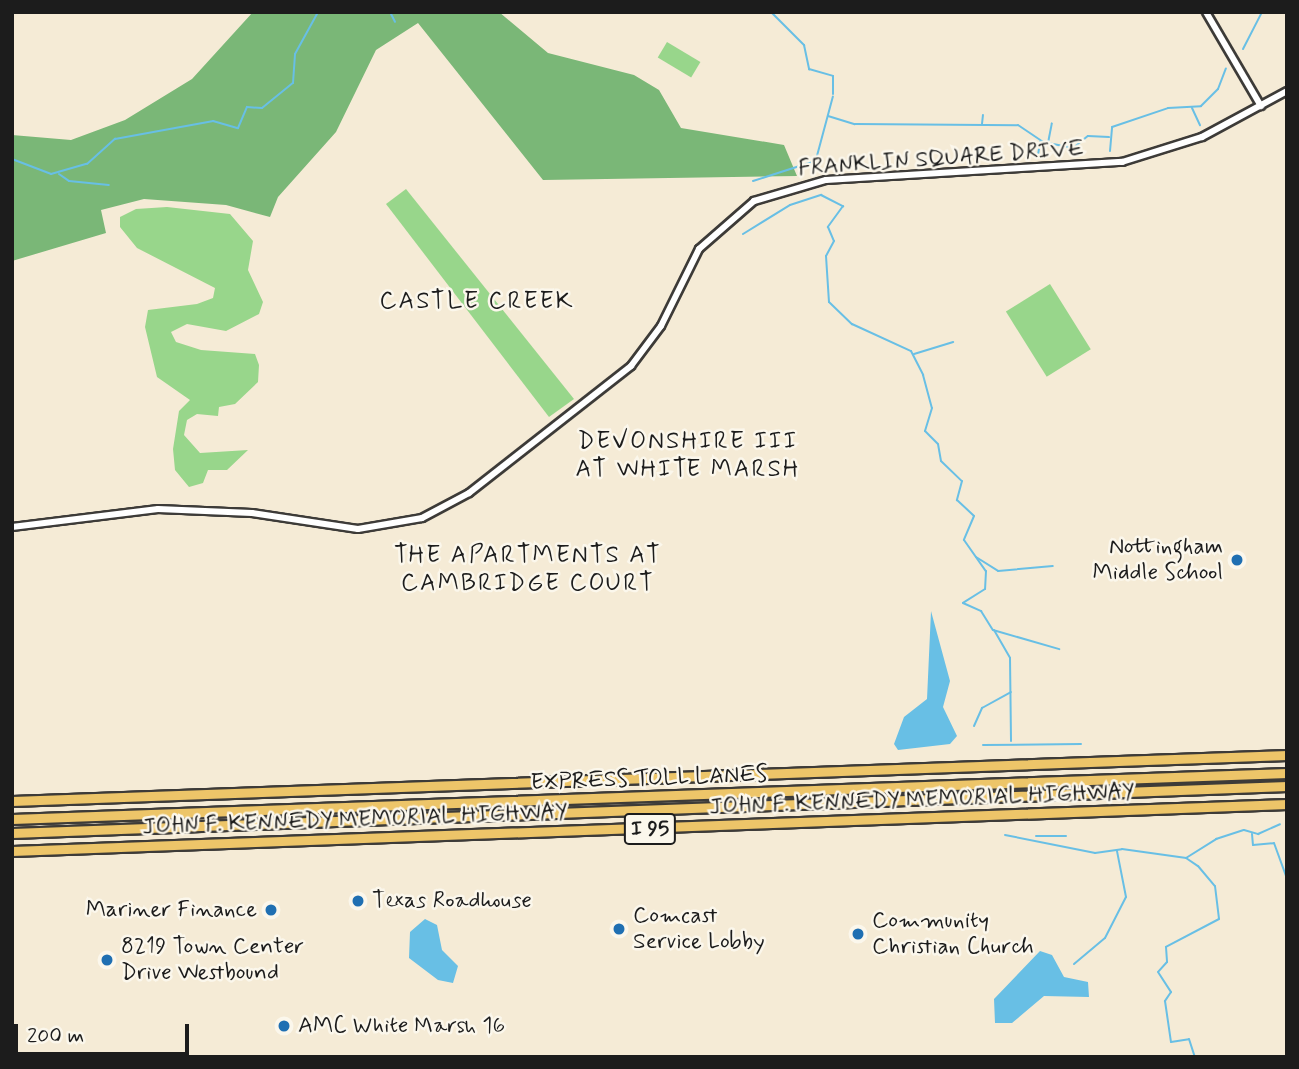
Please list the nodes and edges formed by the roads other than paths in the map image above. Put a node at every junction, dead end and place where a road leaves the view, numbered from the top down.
1 (1206, 12) edge
2 (1287, 91) edge
3 (1261, 106) junction
4 (12, 527) edge
5 (1287, 755) edge
6 (1287, 773) edge
7 (1287, 786) edge
8 (12, 801) edge
9 (1287, 804) edge
10 (12, 819) edge
11 (12, 833) edge
12 (12, 850) edge

1 - 3 street
2 - 3 street, FRANKLIN SQUARE DRIVE
3 - 4 street, FRANKLIN SQUARE DRIVE
5 - 8 highway, JOHN F. KENNEDY MEMORIAL HIGHWAY / I 95
6 - 10 highway, EXPRESS TOLL LANES
7 - 11 highway, EXPRESS TOLL LANES
9 - 12 highway, JOHN F. KENNEDY MEMORIAL HIGHWAY / I 95

